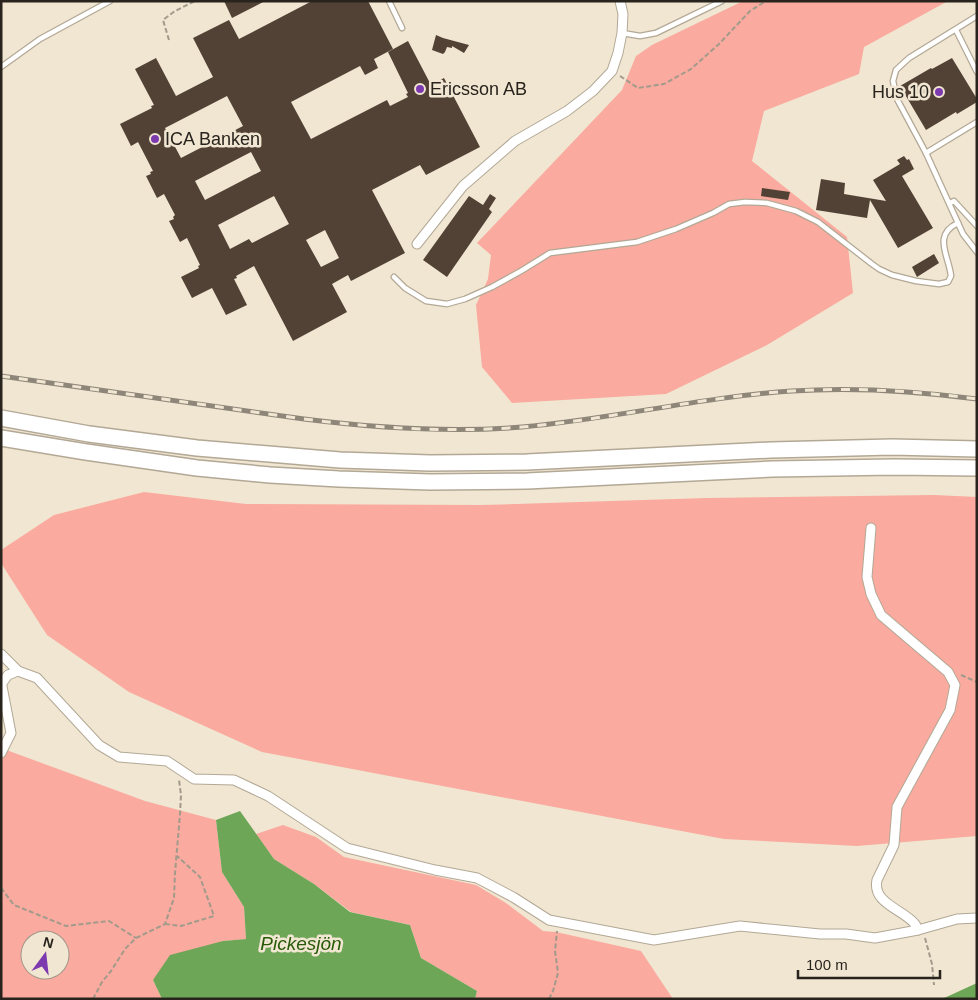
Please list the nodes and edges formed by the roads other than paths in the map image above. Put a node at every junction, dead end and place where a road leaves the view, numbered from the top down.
1 (110, 1) edge
2 (389, 1) edge
3 (620, 1) edge
4 (722, 1) edge
5 (977, 16) edge
6 (402, 28) dead end
7 (956, 30) junction
8 (622, 34) junction
9 (1, 68) edge
10 (977, 72) edge
11 (977, 122) edge
12 (926, 153) junction
13 (950, 203) junction
14 (958, 223) junction
15 (977, 226) edge
16 (417, 244) dead end
17 (977, 252) edge
18 (394, 277) dead end
19 (1, 418) edge
20 (1, 438) edge
21 (977, 449) edge
22 (977, 468) edge
23 (871, 528) dead end
24 (1, 654) edge
25 (18, 671) junction
26 (2, 682) edge
27 (1, 753) edge
28 (977, 918) edge
29 (920, 929) junction

1 - 9 lane
2 - 6 lane
3 - 8 street
4 - 8 lane
5 - 7 lane
7 - 10 lane
7 - 12 lane
8 - 16 street
11 - 12 lane
12 - 13 lane
13 - 14 lane
13 - 15 lane
14 - 17 lane
14 - 18 lane
19 - 21 highway
20 - 22 highway
23 - 29 street
24 - 25 street
25 - 26 street
25 - 29 street
26 - 27 street
28 - 29 street

